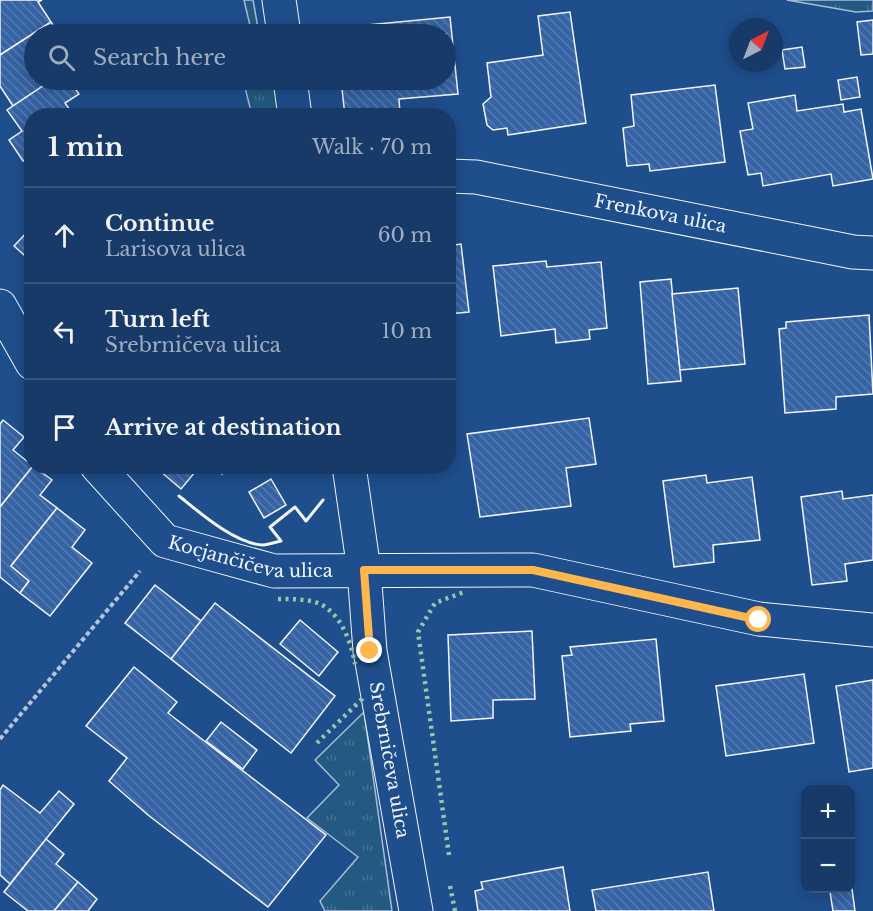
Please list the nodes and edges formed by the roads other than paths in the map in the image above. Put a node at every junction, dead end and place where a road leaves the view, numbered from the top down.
1 (279, 0) edge
2 (283, 24) edge
3 (291, 90) edge
4 (294, 108) edge
5 (456, 176) edge
6 (873, 253) edge
7 (0, 306) edge
8 (24, 349) edge
9 (104, 474) edge
10 (350, 474) edge
11 (364, 570) junction
12 (873, 630) edge
13 (416, 911) edge

1 - 2 street
3 - 4 street
5 - 6 street, Frenkova ulica
7 - 8 street
9 - 11 street, Kocjančičeva ulica
10 - 11 street, Srebrničeva ulica
11 - 12 street, Kocjančičeva ulica
11 - 13 street, Srebrničeva ulica

